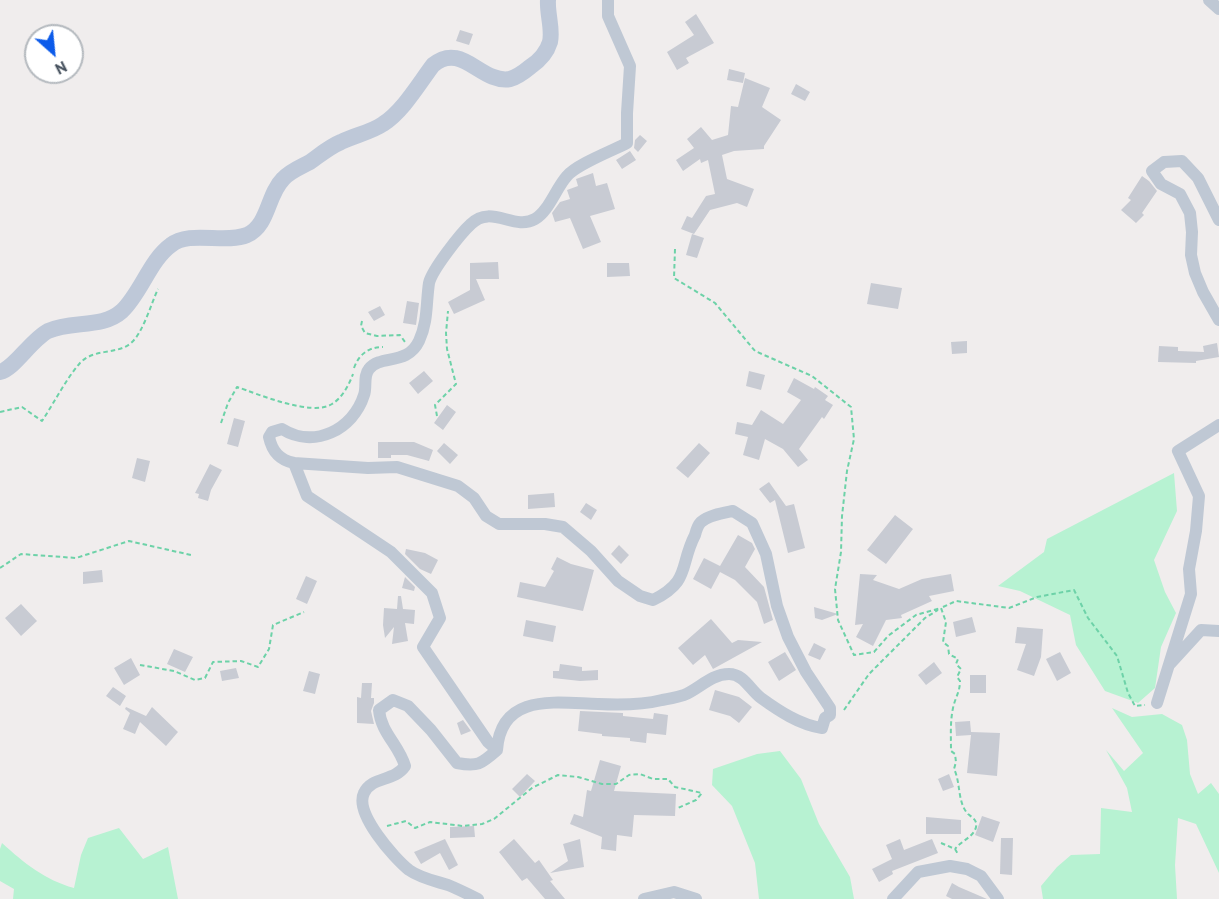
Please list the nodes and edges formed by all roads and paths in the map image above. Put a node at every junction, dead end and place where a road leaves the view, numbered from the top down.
1 (548, 0) edge
2 (608, 0) edge
3 (1209, 0) edge
4 (1219, 9) edge
5 (1219, 220) edge
6 (675, 249) dead end
7 (159, 286) dead end
8 (448, 311) dead end
9 (1219, 320) edge
10 (362, 321) dead end
11 (387, 347) dead end
12 (414, 349) junction
13 (0, 372) edge
14 (0, 412) edge
15 (436, 416) dead end
16 (221, 423) dead end
17 (1219, 425) edge
18 (294, 463) junction
19 (191, 555) dead end
20 (0, 568) edge
21 (941, 608) junction
22 (304, 612) dead end
23 (1219, 631) edge
24 (140, 665) dead end
25 (1168, 666) junction
26 (1157, 703) joint
27 (825, 718) junction
28 (497, 750) junction
29 (678, 808) dead end
30 (378, 833) junction
31 (955, 849) dead end
32 (478, 899) edge
33 (644, 899) edge
34 (696, 899) edge
35 (893, 899) edge
36 (998, 899) edge

1 - 13 main road
2 - 12 street
3 - 4 street
5 - 9 street
6 - 21 path
7 - 14 path
8 - 15 path
10 - 12 path
11 - 16 path
12 - 18 street
17 - 25 street
18 - 27 street
18 - 28 street
19 - 20 path
21 - 26 path
21 - 27 path
21 - 31 path
22 - 24 path
23 - 25 street
25 - 26 street
27 - 28 street
28 - 30 street
29 - 30 path
30 - 32 street
33 - 34 street
35 - 36 street

